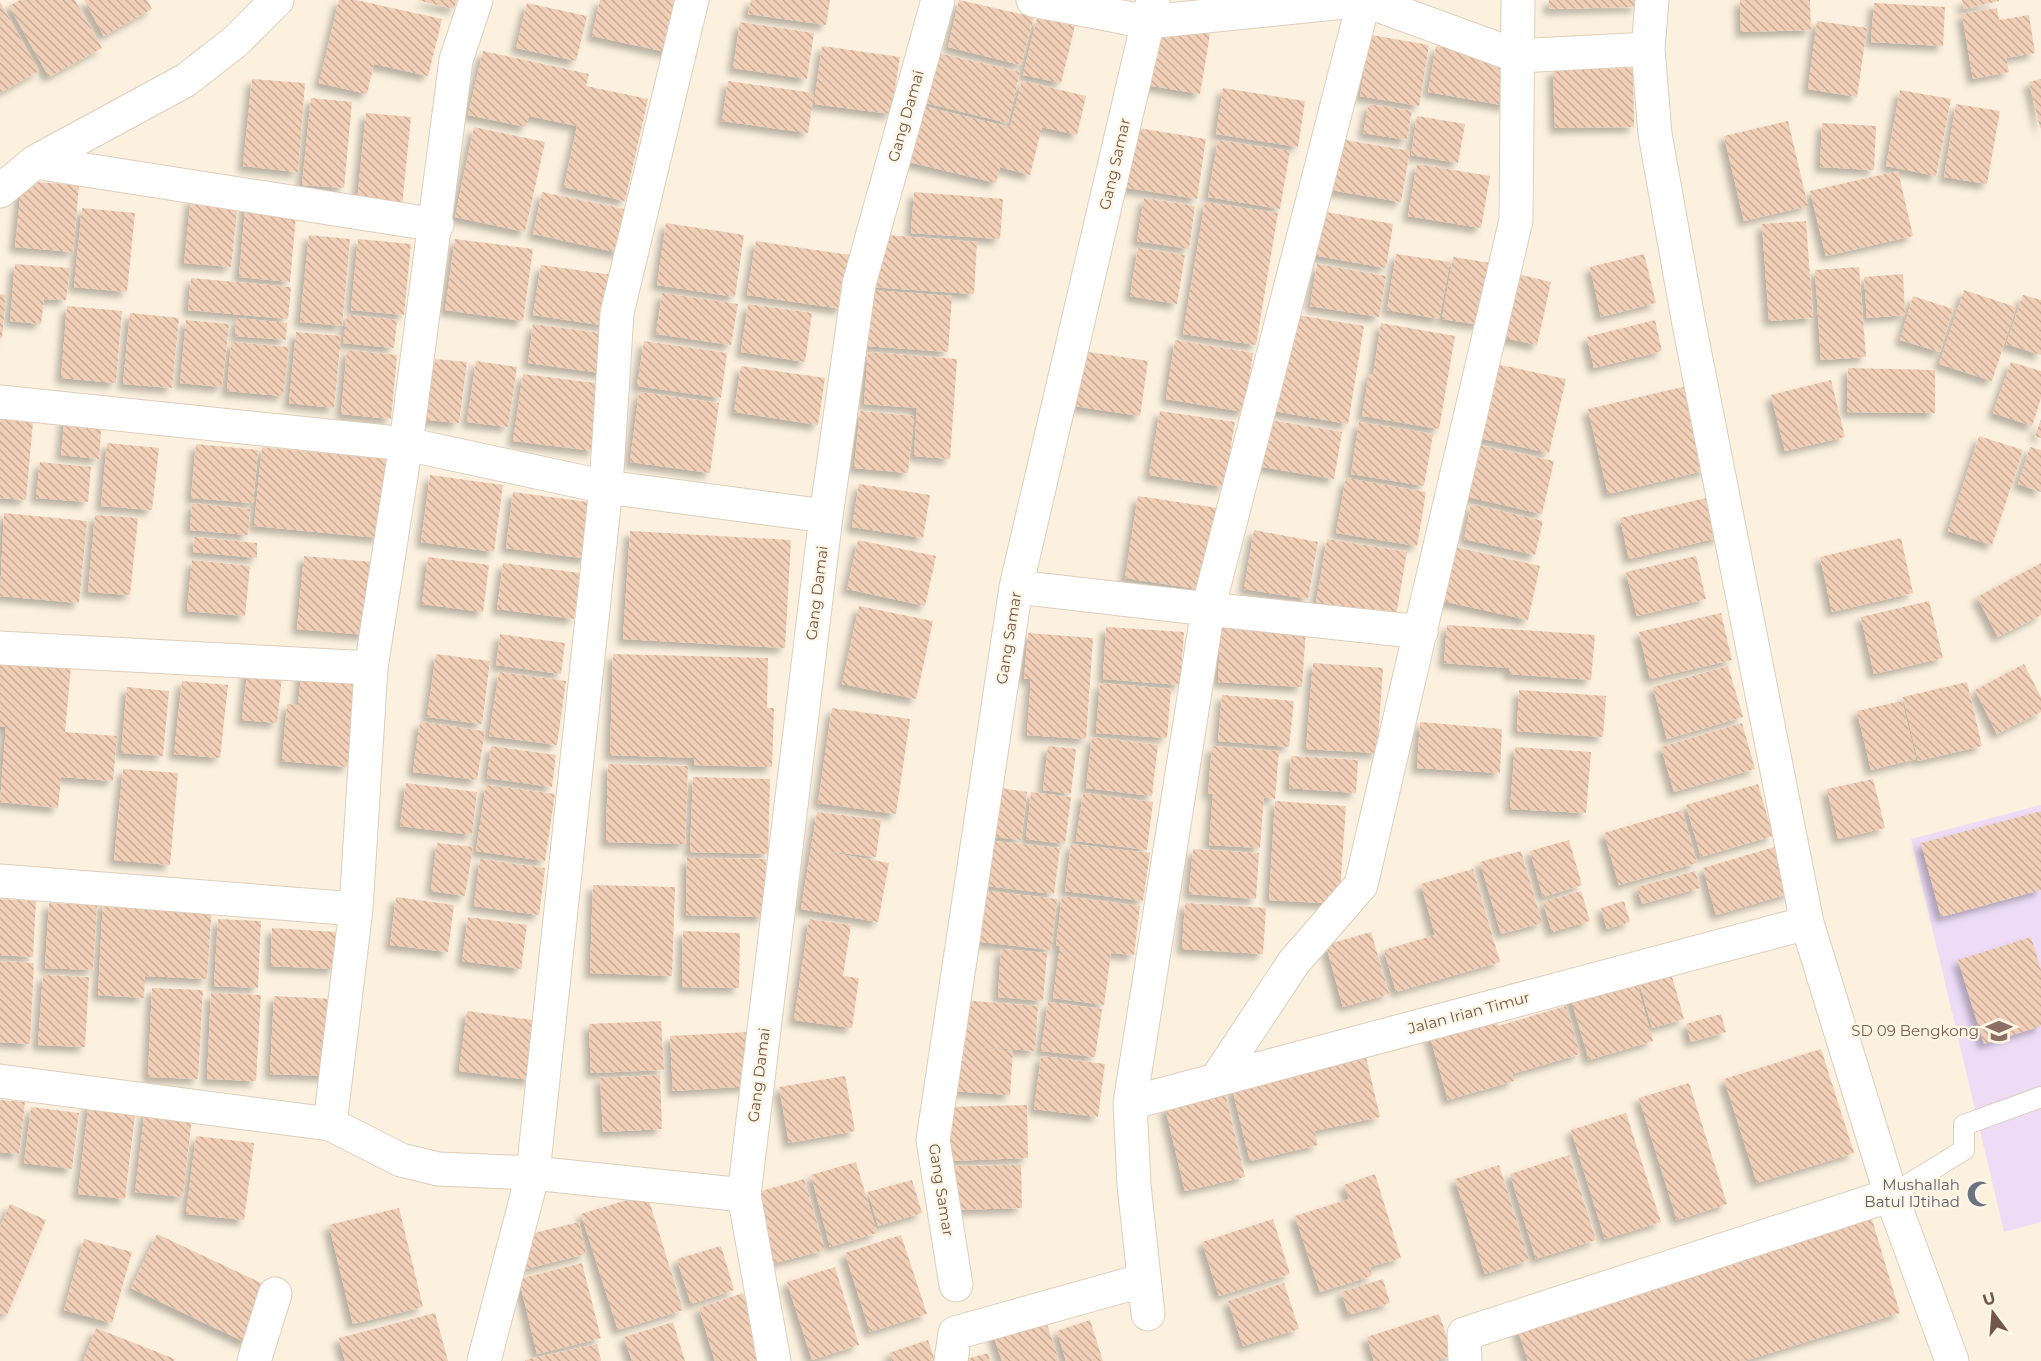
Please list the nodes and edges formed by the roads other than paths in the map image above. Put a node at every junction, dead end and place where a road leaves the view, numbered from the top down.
1 (277, 0) edge
2 (476, 0) edge
3 (692, 0) edge
4 (939, 0) edge
5 (1033, 0) edge
6 (1364, 0) edge
7 (1518, 0) edge
8 (1652, 0) edge
9 (1150, 11) edge
10 (1648, 50) junction
11 (1517, 56) junction
12 (35, 162) junction
13 (0, 191) edge
14 (437, 225) junction
15 (0, 402) edge
16 (406, 444) junction
17 (606, 488) junction
18 (826, 516) junction
19 (1016, 587) junction
20 (1208, 609) junction
21 (1420, 632) junction
22 (0, 648) edge
23 (371, 668) junction
24 (0, 881) edge
25 (356, 909) junction
26 (1807, 923) junction
27 (1216, 1080) junction
28 (0, 1082) edge
29 (2041, 1097) edge
30 (1130, 1104) junction
31 (330, 1124) junction
32 (533, 1173) junction
33 (744, 1195) junction
34 (1892, 1195) junction
35 (1144, 1280) junction
36 (956, 1285) dead end
37 (275, 1294) dead end
38 (1148, 1314) dead end
39 (254, 1361) edge
40 (484, 1361) edge
41 (774, 1361) edge
42 (951, 1361) edge
43 (1465, 1361) edge
44 (1952, 1361) edge

1 - 12 street
2 - 14 street
3 - 17 street
4 - 18 street, Gang Damai
5 - 9 street
6 - 9 street
6 - 11 street
6 - 20 street
7 - 11 street
8 - 10 street
9 - 19 street, Gang Samar
10 - 11 street
10 - 26 street
11 - 21 street
12 - 13 street
12 - 14 street
14 - 16 street
15 - 16 street
16 - 17 street
16 - 23 street
17 - 18 street
17 - 32 street
18 - 33 street, Gang Damai
19 - 20 street
19 - 36 street, Gang Samar
20 - 21 street
20 - 30 street
21 - 27 street
22 - 23 street
23 - 25 street
24 - 25 street
25 - 31 street
26 - 27 street, Jalan Irian Timur
26 - 34 street
27 - 30 street, Jalan Irian Timur
28 - 31 street
29 - 34 lane
30 - 35 street
31 - 32 street
32 - 33 street
32 - 40 street
33 - 41 street, Gang Damai
34 - 43 street
34 - 44 street
35 - 38 street
35 - 42 street
37 - 39 street

